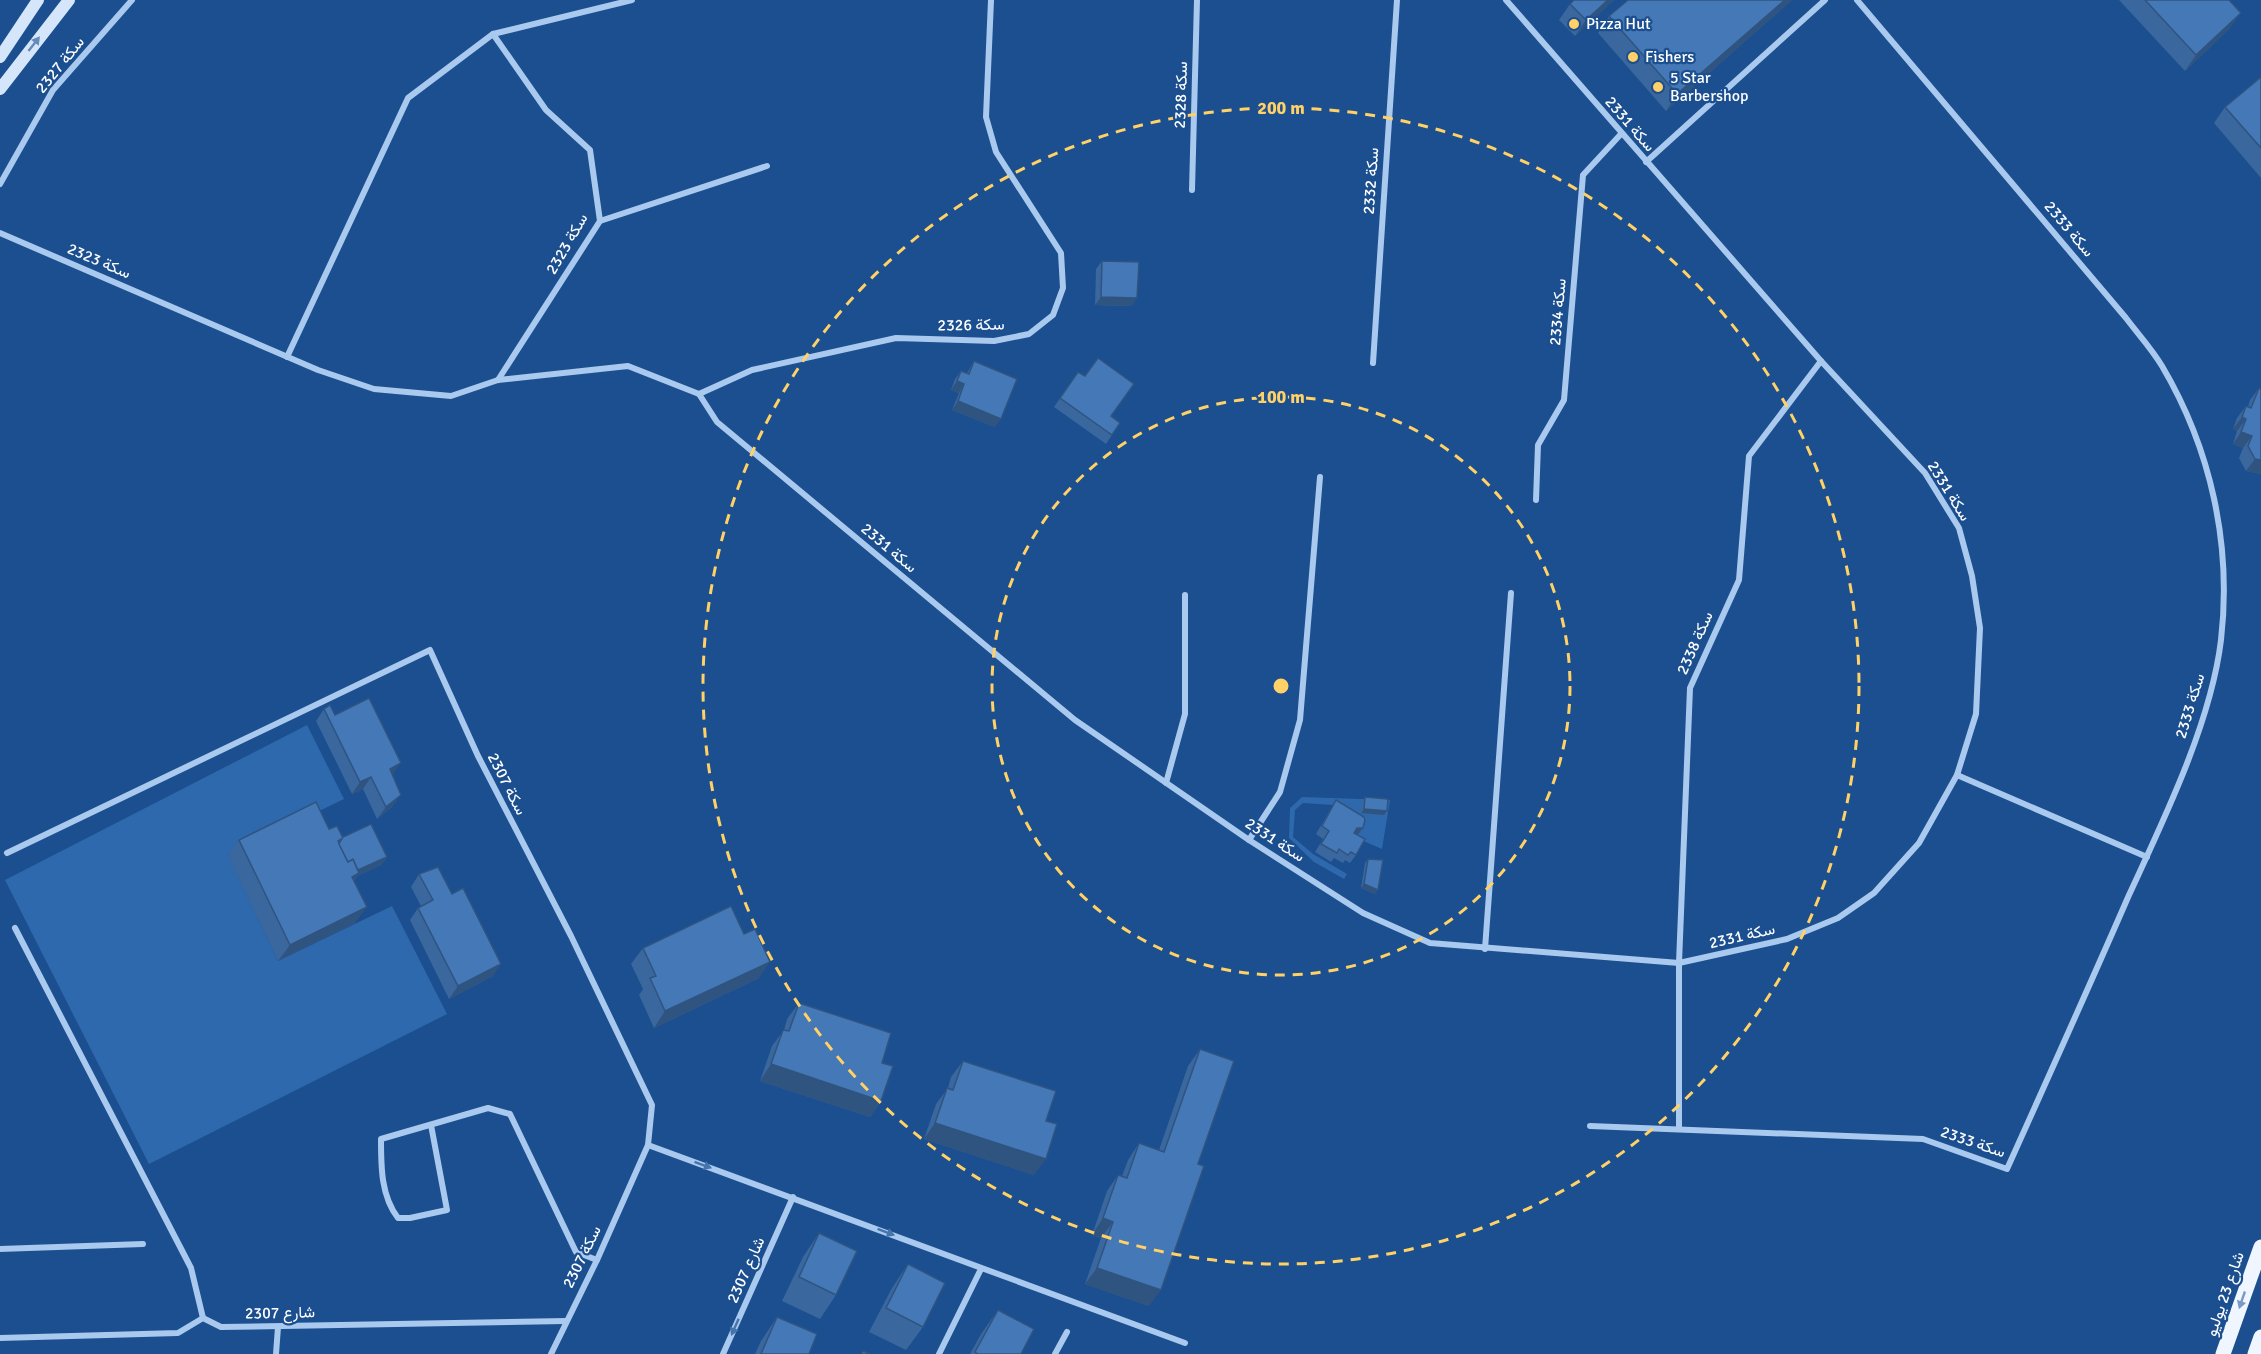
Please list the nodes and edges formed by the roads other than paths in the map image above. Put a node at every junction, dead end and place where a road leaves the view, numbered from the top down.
1 (38, 0) edge
2 (69, 0) edge
3 (132, 0) edge
4 (632, 0) edge
5 (991, 0) edge
6 (1197, 0) edge
7 (1397, 0) edge
8 (1506, 0) edge
9 (1825, 0) edge
10 (1857, 0) edge
11 (493, 34) junction
12 (0, 57) edge
13 (0, 88) edge
14 (1621, 134) junction
15 (1646, 162) junction
16 (767, 166) dead end
17 (0, 184) edge
18 (1192, 190) dead end
19 (600, 221) junction
20 (0, 234) edge
21 (287, 357) junction
22 (1821, 362) junction
23 (1373, 363) dead end
24 (498, 380) junction
25 (699, 394) junction
26 (1320, 477) dead end
27 (1536, 500) dead end
28 (1511, 593) dead end
29 (1185, 595) dead end
30 (1957, 775) junction
31 (1166, 783) junction
32 (1249, 840) junction
33 (7, 853) dead end
34 (2147, 856) junction
35 (15, 928) dead end
36 (1485, 949) junction
37 (1679, 963) junction
38 (431, 1125) junction
39 (1590, 1126) dead end
40 (1679, 1128) junction
41 (648, 1145) junction
42 (793, 1197) junction
43 (143, 1244) dead end
44 (2261, 1247) edge
45 (0, 1249) edge
46 (597, 1260) junction
47 (981, 1269) junction
48 (203, 1318) junction
49 (566, 1321) junction
50 (278, 1327) junction
51 (1067, 1332) dead end
52 (2261, 1337) edge
53 (0, 1338) edge
54 (1185, 1343) dead end
55 (2224, 1350) edge
56 (276, 1354) edge
57 (551, 1354) edge
58 (723, 1354) edge
59 (939, 1354) edge
60 (1055, 1354) edge
61 (2255, 1354) edge

1 - 12 main road
13 -> 2 main road
3 - 17 street, سكة 2327
4 - 11 street
5 - 25 street, سكة 2326
6 - 18 street, سكة 2328
7 - 23 street, سكة 2332
8 - 14 street, سكة 2331
9 - 15 street
10 - 34 street, سكة 2333
11 - 19 street, سكة 2323
11 - 21 street
14 - 15 street, سكة 2331
14 - 27 street, سكة 2334
15 - 22 street, سكة 2331
16 - 19 street
19 - 24 street, سكة 2323
20 - 21 street, سكة 2323
21 - 24 street, سكة 2323
22 - 30 street, سكة 2331
22 - 37 street, سكة 2338
24 - 25 street, سكة 2323
25 - 31 street, سكة 2331
26 - 32 street
28 - 36 street
29 - 31 street
30 - 34 street
30 - 37 street, سكة 2331
31 - 32 street, سكة 2331
32 - 36 street, سكة 2331
33 - 41 street, سكة 2307
34 - 40 street, سكة 2333
35 - 48 street
36 - 37 street, سكة 2331
37 - 40 street
38 - 38 street
38 - 46 street
39 - 40 street, سكة 2333
41 -> 42 street
41 - 46 street, سكة 2307
42 -> 47 street
42 -> 58 street, 2307 شارع
43 - 45 street
44 -> 55 main road, شارع 23 يوليو
46 - 49 street, سكة 2307
47 - 54 street
47 - 59 street
48 - 50 street, 2307 شارع
48 - 53 street
49 - 50 street, 2307 شارع
49 - 57 street, سكة 2307
50 - 56 street
51 - 60 street
52 - 61 main road

